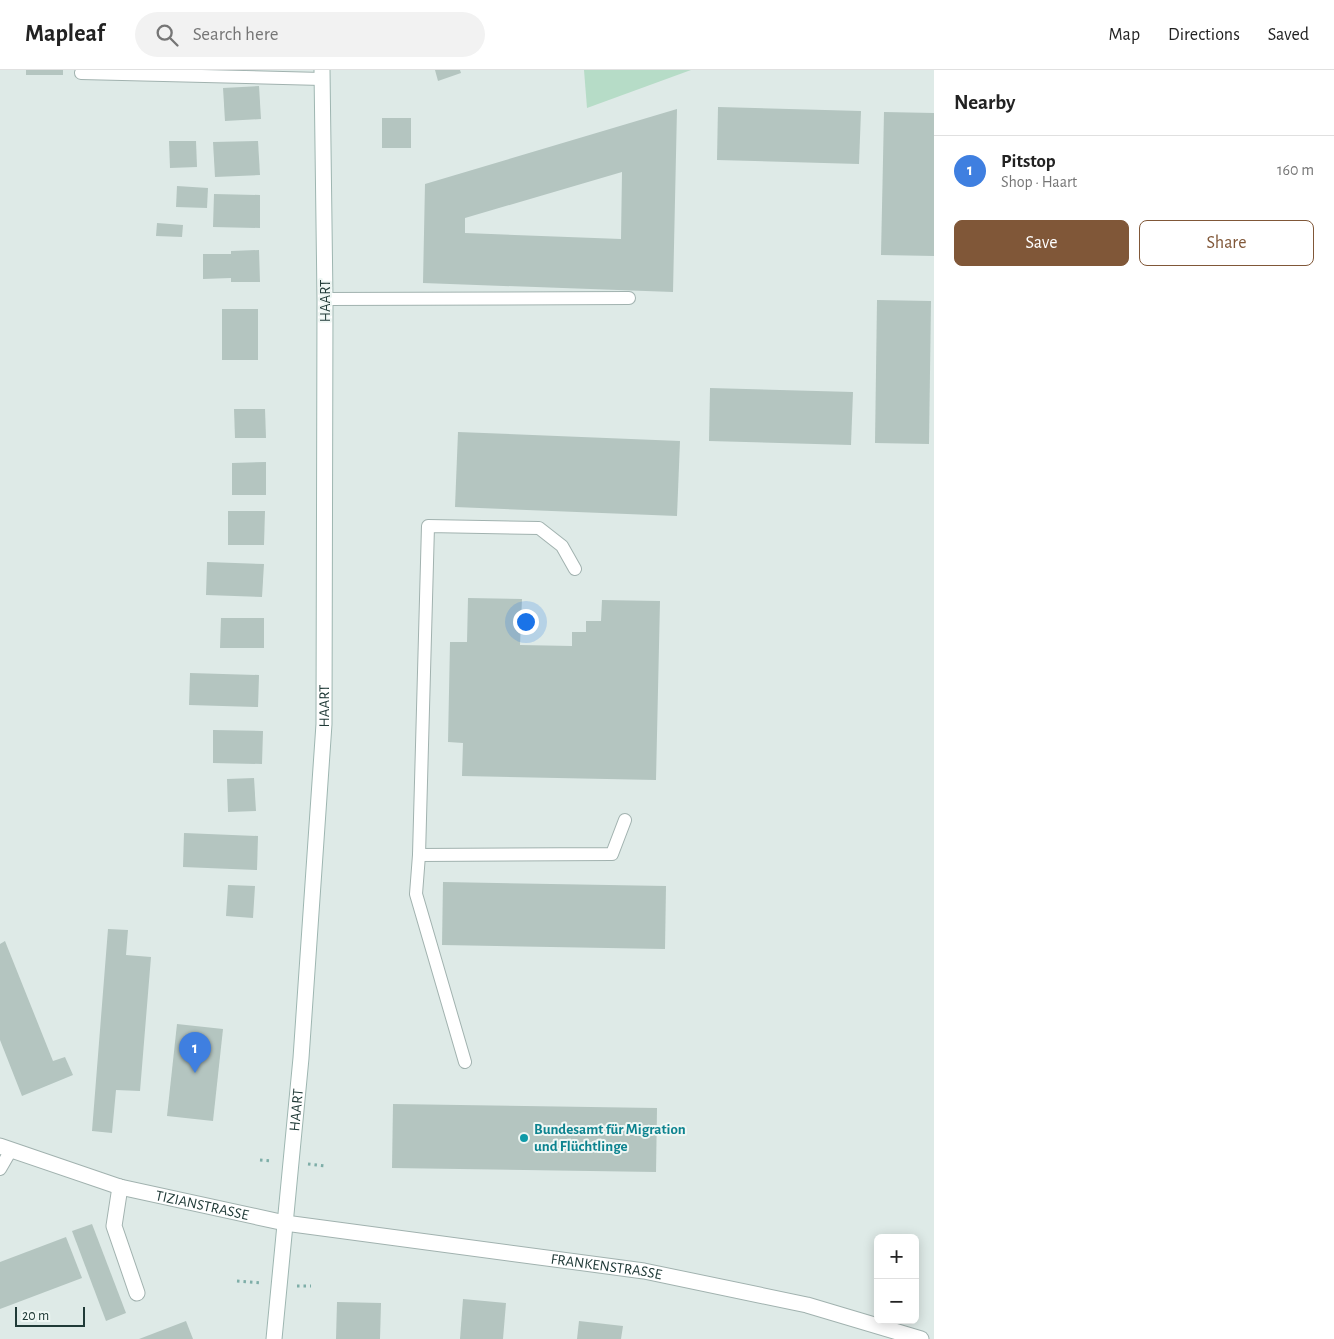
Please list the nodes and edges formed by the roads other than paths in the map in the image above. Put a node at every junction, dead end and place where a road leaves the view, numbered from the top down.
1 (80, 73) dead end
2 (322, 74) edge
3 (629, 298) dead end
4 (325, 299) junction
5 (575, 569) dead end
6 (625, 820) dead end
7 (420, 855) junction
8 (465, 1062) dead end
9 (5, 1148) edge
10 (0, 1169) edge
11 (120, 1187) junction
12 (285, 1223) junction
13 (137, 1293) dead end
14 (274, 1339) edge
15 (921, 1339) edge

1 - 2 lane
2 - 4 main road, HAART
3 - 4 lane
4 - 12 main road, HAART
5 - 7 lane
6 - 7 lane
7 - 8 lane
9 - 10 lane
9 - 11 main road, TIZIANSTRASSE
11 - 12 main road, TIZIANSTRASSE
11 - 13 main road
12 - 14 main road, HAART
12 - 15 main road, FRANKENSTRASSE

